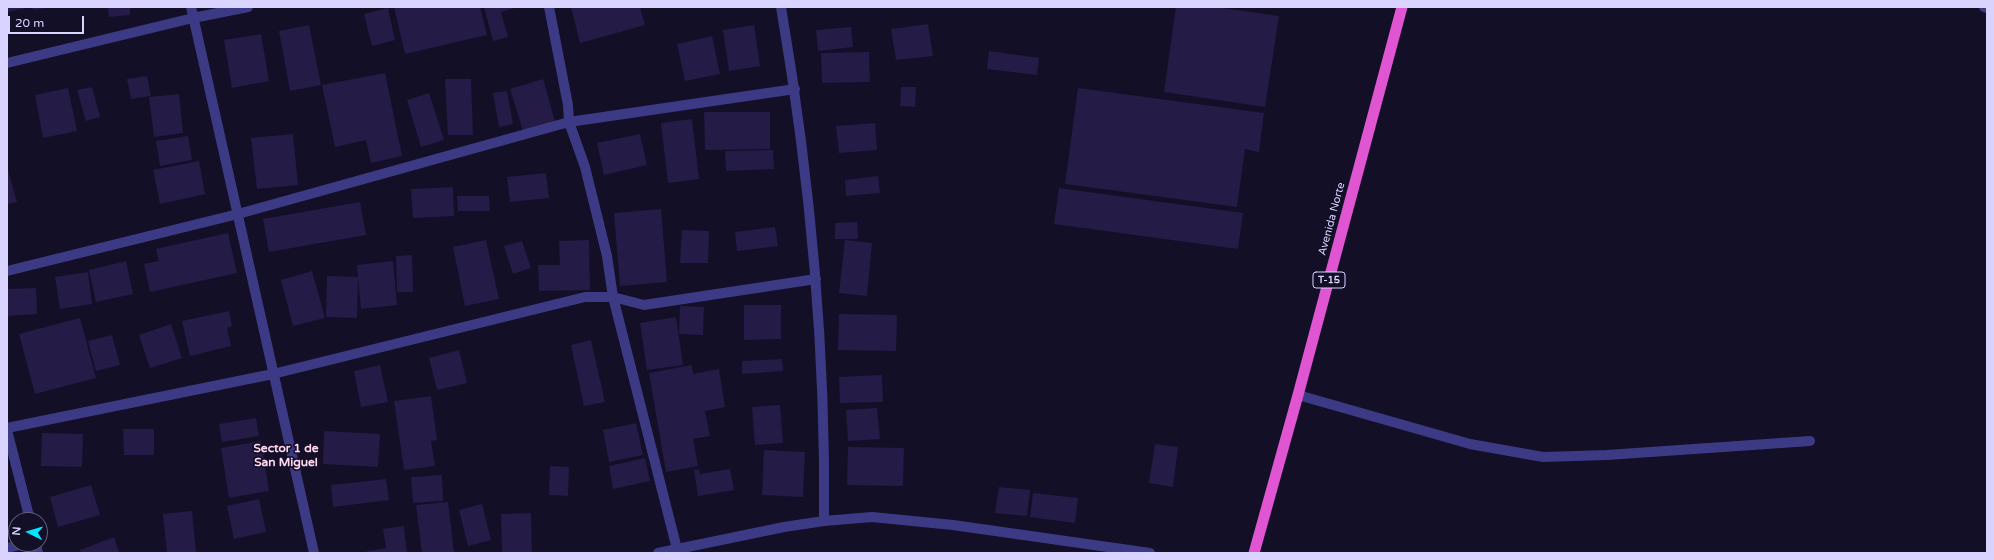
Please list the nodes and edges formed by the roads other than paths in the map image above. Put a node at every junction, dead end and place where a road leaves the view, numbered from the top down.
1 (191, 7) edge
2 (248, 7) edge
3 (549, 7) edge
4 (781, 7) edge
5 (1402, 7) edge
6 (193, 18) junction
7 (7, 64) edge
8 (795, 89) junction
9 (569, 122) junction
10 (238, 214) junction
11 (7, 271) edge
12 (816, 279) junction
13 (613, 297) junction
14 (273, 374) junction
15 (1298, 395) junction
16 (7, 429) edge
17 (1810, 441) dead end
18 (28, 512) edge
19 (824, 521) junction
20 (678, 550) edge
21 (314, 553) edge
22 (658, 553) edge
23 (1150, 553) edge
24 (1254, 553) edge

1 - 6 street
2 - 6 street
3 - 9 street
4 - 8 street
5 - 15 highway, Avenida Norte / T-15
6 - 7 street
6 - 10 street
8 - 9 street
8 - 12 street
9 - 10 street
9 - 13 street
10 - 11 street
10 - 14 street
12 - 13 street
12 - 19 street
13 - 14 street
13 - 20 street
14 - 16 street
14 - 21 street
15 - 17 street
15 - 24 highway, Avenida Norte / T-15
16 - 18 street
19 - 20 street
19 - 23 street
20 - 22 street

